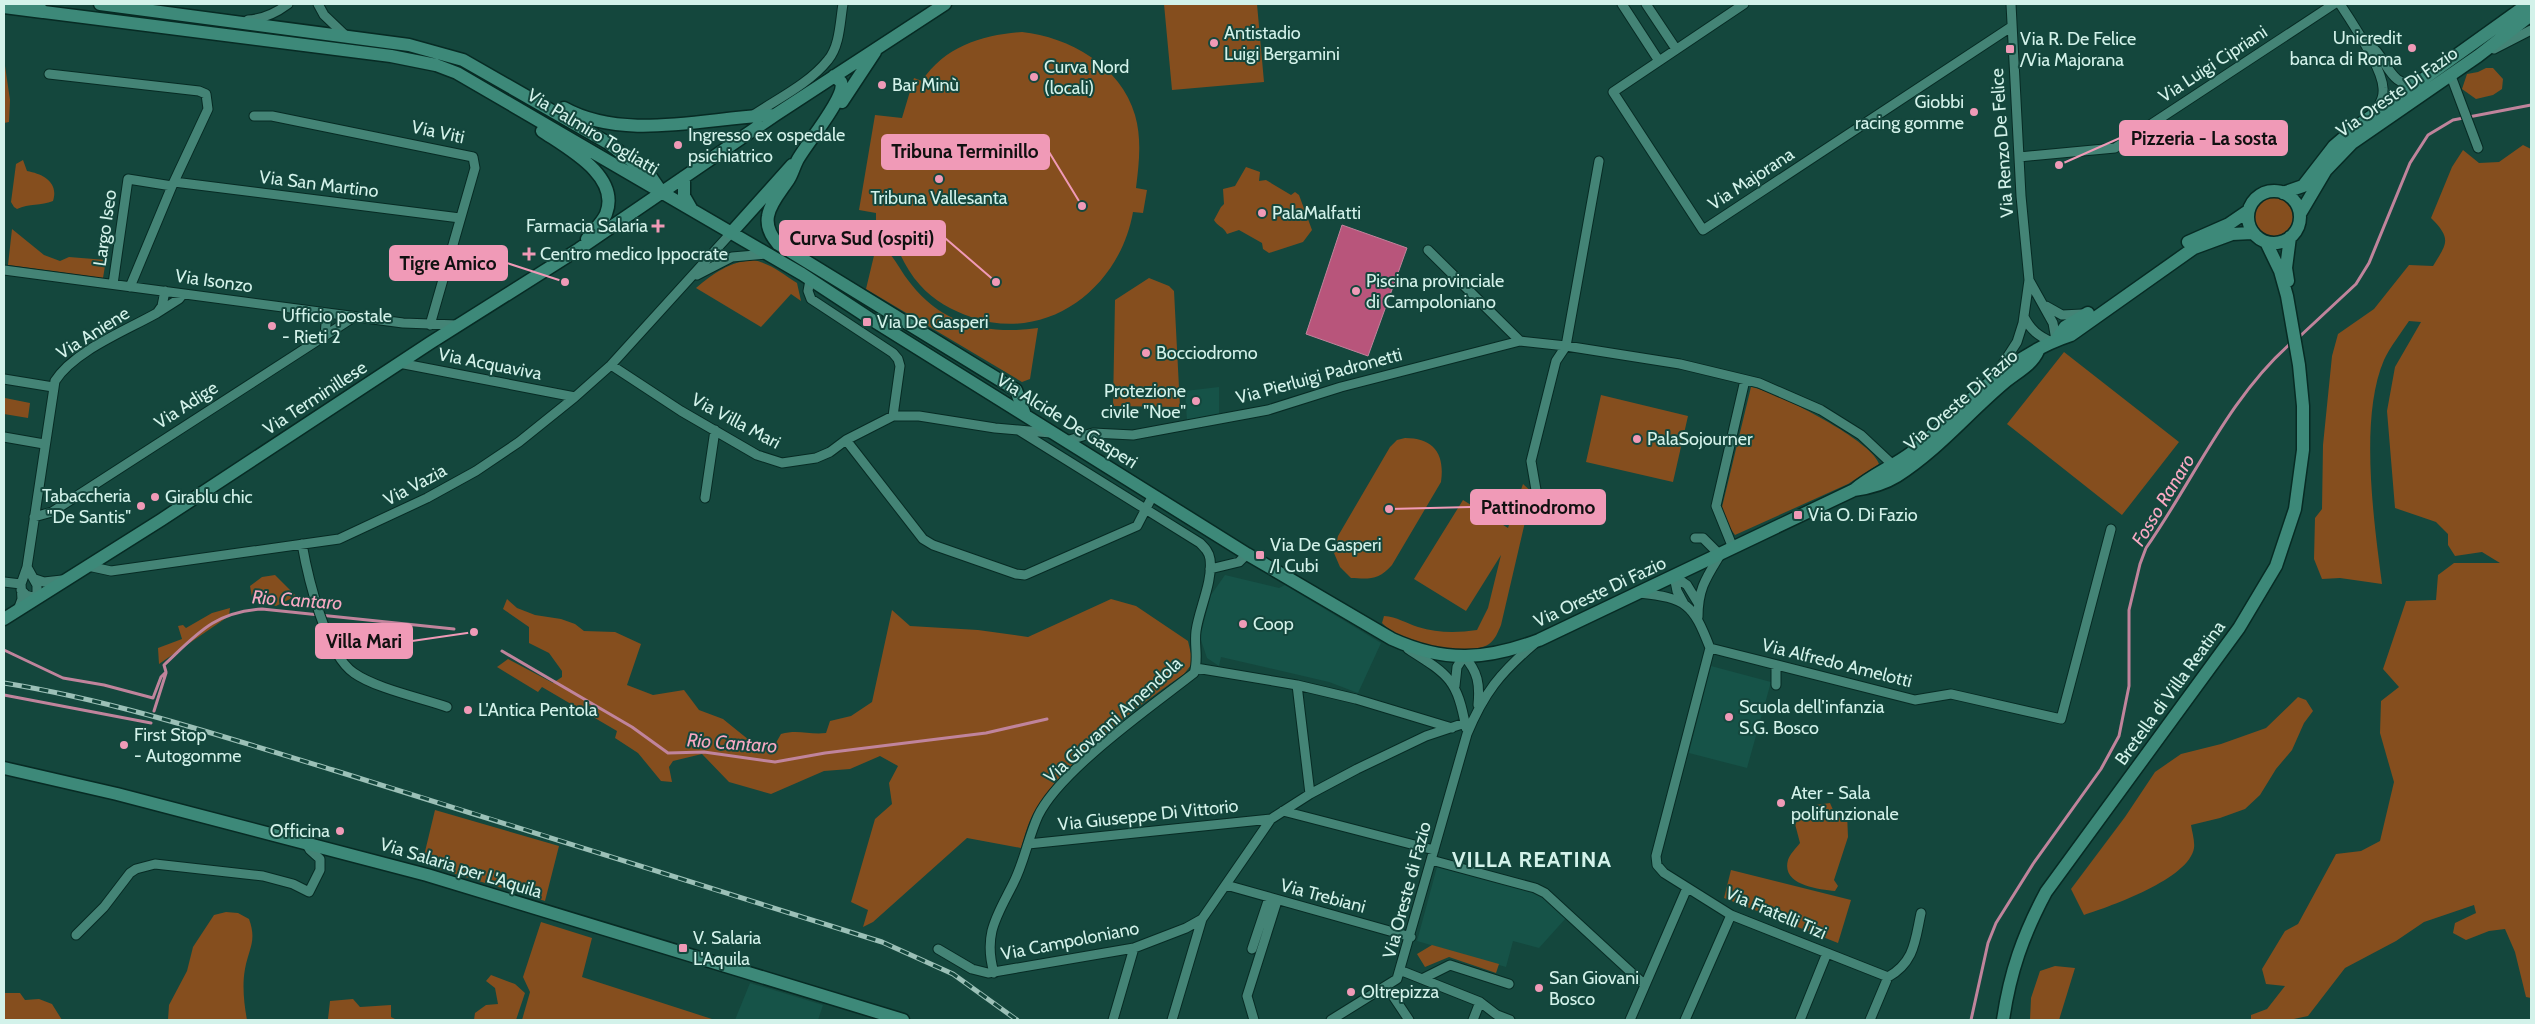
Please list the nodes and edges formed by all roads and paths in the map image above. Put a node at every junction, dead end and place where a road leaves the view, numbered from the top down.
1 (100, 4) edge
2 (288, 4) edge
3 (318, 4) edge
4 (843, 4) edge
5 (945, 4) edge
6 (1622, 4) edge
7 (1646, 4) edge
8 (1744, 4) edge
9 (2011, 4) edge
10 (2334, 4) edge
11 (2340, 4) edge
12 (2528, 4) edge
13 (4, 6) edge
14 (39, 8) edge
15 (2531, 15) edge
16 (224, 21) junction
17 (2012, 27) junction
18 (2531, 30) edge
19 (347, 37) junction
20 (2365, 42) junction
21 (877, 48) junction
22 (1676, 49) junction
23 (2478, 56) junction
24 (1659, 61) junction
25 (49, 74) dead end
26 (490, 74) junction
27 (834, 76) junction
28 (2451, 76) junction
29 (2424, 80) junction
30 (473, 81) junction
31 (775, 115) junction
32 (2374, 115) junction
33 (254, 116) dead end
34 (752, 116) junction
35 (818, 131) junction
36 (2478, 148) dead end
37 (2019, 157) junction
38 (797, 160) junction
39 (1599, 161) dead end
40 (684, 177) junction
41 (173, 184) junction
42 (2283, 192) junction
43 (661, 193) junction
44 (693, 211) junction
45 (2248, 211) junction
46 (2300, 214) junction
47 (460, 218) junction
48 (2252, 232) junction
49 (731, 233) junction
50 (2290, 237) junction
51 (2266, 242) junction
52 (579, 249) junction
53 (1428, 250) dead end
54 (766, 254) junction
55 (4, 271) edge
56 (810, 280) junction
57 (2028, 280) junction
58 (688, 281) junction
59 (113, 284) junction
60 (130, 287) junction
61 (166, 291) junction
62 (183, 294) junction
63 (2287, 296) junction
64 (2042, 303) junction
65 (2090, 312) junction
66 (157, 313) junction
67 (327, 313) junction
68 (354, 316) junction
69 (2024, 316) junction
70 (420, 324) junction
71 (430, 325) junction
72 (458, 325) junction
73 (325, 335) junction
74 (441, 336) junction
75 (1520, 341) junction
76 (2054, 341) junction
77 (430, 343) junction
78 (1566, 346) junction
79 (2038, 351) junction
80 (399, 363) junction
81 (611, 365) junction
82 (1995, 376) junction
83 (4, 379) edge
84 (1745, 380) junction
85 (53, 387) junction
86 (575, 397) junction
87 (1025, 415) junction
88 (893, 416) junction
89 (715, 430) junction
90 (1020, 431) junction
91 (1054, 433) junction
92 (4, 437) edge
93 (846, 440) junction
94 (1066, 441) junction
95 (44, 444) junction
96 (1893, 465) junction
97 (1854, 490) junction
98 (1153, 495) junction
99 (704, 498) dead end
100 (1146, 510) junction
101 (1534, 510) dead end
102 (34, 517) junction
103 (2111, 529) dead end
104 (1695, 538) dead end
105 (302, 544) junction
106 (1733, 548) junction
107 (1247, 554) junction
108 (1720, 555) junction
109 (88, 566) junction
110 (27, 567) junction
111 (1210, 569) junction
112 (1674, 576) junction
113 (34, 579) junction
114 (67, 579) junction
115 (4, 582) edge
116 (21, 587) junction
117 (1639, 593) junction
118 (36, 598) junction
119 (1698, 603) junction
120 (1684, 604) junction
121 (9, 616) edge
122 (1698, 617) junction
123 (1392, 639) junction
124 (1539, 640) junction
125 (1710, 648) junction
126 (1464, 656) junction
127 (1776, 665) junction
128 (1196, 668) junction
129 (1297, 685) junction
130 (1776, 685) dead end
131 (1455, 687) junction
132 (447, 707) dead end
133 (1478, 707) junction
134 (1465, 723) junction
135 (1452, 728) junction
136 (1467, 734) junction
137 (4, 768) edge
138 (1310, 794) junction
139 (1283, 811) junction
140 (1271, 819) junction
141 (306, 842) junction
142 (1028, 844) junction
143 (1434, 850) junction
144 (1431, 860) junction
145 (1226, 885) junction
146 (1687, 888) junction
147 (1273, 899) junction
148 (1921, 913) dead end
149 (1731, 915) junction
150 (1202, 919) junction
151 (76, 935) dead end
152 (1411, 937) junction
153 (1134, 948) junction
154 (938, 949) dead end
155 (1252, 949) dead end
156 (1827, 953) junction
157 (1402, 970) junction
158 (994, 972) junction
159 (1888, 977) junction
160 (1424, 978) junction
161 (1509, 984) dead end
162 (1645, 985) junction
163 (1387, 987) junction
164 (1480, 1002) junction
165 (903, 1020) edge
166 (1113, 1020) edge
167 (1172, 1020) edge
168 (1254, 1020) edge
169 (1331, 1020) edge
170 (1409, 1020) edge
171 (1473, 1020) edge
172 (1510, 1020) edge
173 (1630, 1020) edge
174 (1685, 1020) edge
175 (1800, 1020) edge
176 (1870, 1020) edge
177 (2003, 1020) edge

1 - 16 street, Via Palmiro Togliatti
2 - 16 street
3 - 19 street
4 - 34 street
5 - 21 street
6 - 24 street
7 - 22 street
8 - 22 street, Via Majorana
9 - 17 street, Via Renzo De Felice
10 - 37 street, Via Luigi Cipriani
11 - 20 street
12 - 29 street, Via Oreste Di Fazio
13 - 14 street, Via Palmiro Togliatti
14 - 30 street, Via Palmiro Togliatti
15 - 23 street, Via Oreste Di Fazio
16 - 19 street, Via Palmiro Togliatti
17 - 24 street, Via Majorana
17 - 37 street, Via Renzo De Felice
18 - 23 street
19 - 26 street, Via Palmiro Togliatti
20 - 29 street
20 - 32 street
21 - 27 street, Via Terminillese
21 - 35 street
22 - 24 street, Via Majorana
23 - 28 street, Via Oreste Di Fazio
25 - 41 street
26 - 34 street
26 - 43 street, Via Palmiro Togliatti
27 - 31 street, Via Terminillese
27 - 35 street
28 - 36 street
28 - 46 street, Via Oreste Di Fazio
29 - 32 street, Via Oreste Di Fazio
30 - 43 street, Via Palmiro Togliatti
30 - 52 street
31 - 34 street
31 - 40 street, Via Terminillese
32 - 42 street, Via Oreste Di Fazio
33 - 47 street, Via Viti
35 - 38 street
37 - 57 street, Via Renzo De Felice
38 - 49 street
38 - 87 street
39 - 78 street
40 - 43 street, Via Terminillese
40 - 44 street
41 - 47 street, Via San Martino
41 - 59 street, Largo Iseo
41 - 60 street, Largo Iseo
42 - 45 street
42 - 46 street
43 - 44 street, Via Alcide De Gasperi
43 - 52 street, Via Terminillese
44 - 49 street, Via Alcide De Gasperi
45 - 48 street
45 - 65 street
46 - 50 street
47 - 71 street, Via Viti
48 - 51 street
48 - 76 street
49 - 54 street, Via Alcide De Gasperi
49 - 58 street, Via Vazia
50 - 51 street
50 - 63 street
51 - 63 street
52 - 72 street, Via Terminillese
53 - 75 street
54 - 56 street, Via Alcide De Gasperi
54 - 58 street, Via Vazia
55 - 59 street, Via Isonzo
56 - 87 street, Via Alcide De Gasperi
56 - 88 street
57 - 64 street
57 - 69 street, Via Renzo De Felice
58 - 81 street, Via Vazia
59 - 60 street, Via Isonzo
60 - 61 street, Via Isonzo
61 - 62 street, Via Isonzo
61 - 66 street, Via Aniene
62 - 66 street, Via Aniene
62 - 67 street, Via Isonzo
63 - 177 street, Bretella di Villa Reatina
64 - 65 street
64 - 76 street
65 - 76 street
66 - 85 street, Via Aniene
67 - 68 street, Via Isonzo
67 - 73 street
68 - 70 street, Via Isonzo
68 - 73 street, Via Adige
69 - 76 street
69 - 82 street, Via Renzo De Felice
70 - 71 street, Via Isonzo
70 - 77 street
71 - 72 street, Via Isonzo
71 - 74 street
72 - 74 street, Via Terminillese
73 - 102 street, Via Adige
74 - 77 street, Via Terminillese
75 - 78 street, Via Pierluigi Padronetti
75 - 94 street, Via Pierluigi Padronetti
76 - 79 street
77 - 80 street, Via Terminillese
78 - 84 street, Via Pierluigi Padronetti
78 - 101 street
79 - 82 street, Via Oreste Di Fazio
79 - 97 street, Via Oreste Di Fazio
80 - 86 street, Via Acquaviva
80 - 109 street, Via Terminillese
81 - 86 street, Via Vazia
81 - 89 street, Via Villa Mari
82 - 96 street, Via Oreste Di Fazio
83 - 85 street
84 - 96 street, Via Pierluigi Padronetti
84 - 106 street
85 - 95 street
86 - 105 street, Via Vazia
87 - 91 street, Via Alcide De Gasperi
88 - 90 street, Via Villa Mari
88 - 93 street, Via Villa Mari
89 - 93 street, Via Villa Mari
89 - 99 street
90 - 91 street, Via Villa Mari
90 - 100 street
91 - 94 street, Via Alcide De Gasperi
92 - 95 street
93 - 100 street
94 - 98 street, Via Alcide De Gasperi
95 - 102 street
96 - 97 street, Via Oreste Di Fazio
97 - 106 street, Via Oreste Di Fazio
98 - 100 street
98 - 107 street, Via Alcide De Gasperi
100 - 111 street
102 - 110 street
103 - 127 street, Via Alfredo Amelotti
104 - 108 street
105 - 109 street, Via Vazia
105 - 132 street
106 - 108 street, Via Oreste Di Fazio
107 - 111 street
107 - 123 street, Via Alcide De Gasperi
108 - 112 street, Via Oreste Di Fazio
108 - 119 street
109 - 114 street, Via Terminillese
110 - 113 street
110 - 116 street
111 - 128 street, Via Giovanni Amendola
112 - 117 street, Via Oreste Di Fazio
112 - 119 street
112 - 120 street
113 - 114 street
113 - 118 street
114 - 118 street, Via Terminillese
115 - 116 street
116 - 118 street
116 - 121 street
117 - 120 street
117 - 124 street, Via Oreste Di Fazio
118 - 121 street, Via Terminillese
119 - 122 street
120 - 122 street
122 - 125 street
123 - 126 street, Via Alcide De Gasperi
123 - 131 street
124 - 126 street, Via Oreste Di Fazio
124 - 133 street
125 - 127 street, Via Alfredo Amelotti
125 - 146 street, Via Fratelli Tizi
126 - 131 street
126 - 133 street
127 - 130 street
128 - 129 street
128 - 142 street, Via Giovanni Amendola
129 - 135 street
129 - 138 street
131 - 134 street
133 - 136 street, Via Oreste di Fazio
134 - 135 street, Via Campoloniano
134 - 136 street
135 - 138 street, Via Campoloniano
136 - 143 street, Via Oreste di Fazio
137 - 141 street, Via Salaria per L'Aquila
138 - 139 street, Via Campoloniano
139 - 140 street, Via Campoloniano
139 - 143 street
140 - 142 street, Via Giuseppe Di Vittorio
140 - 145 street, Via Campoloniano
141 - 151 street
141 - 165 street, Via Salaria per L'Aquila
142 - 158 street, Via Giovanni Amendola
143 - 144 street, Via Oreste di Fazio
144 - 152 street, Via Oreste di Fazio
144 - 162 street
145 - 147 street, Via Trebiani
145 - 150 street, Via Campoloniano
146 - 149 street, Via Fratelli Tizi
146 - 162 street
147 - 152 street, Via Trebiani
147 - 155 street
147 - 168 street
148 - 159 street
149 - 156 street, Via Fratelli Tizi
149 - 174 street
150 - 153 street, Via Campoloniano
150 - 167 street
152 - 157 street, Via Oreste di Fazio
153 - 158 street, Via Campoloniano
153 - 166 street
154 - 158 street, Via Campoloniano
156 - 159 street, Via Fratelli Tizi
156 - 175 street
157 - 160 street
157 - 163 street, Via Oreste di Fazio
159 - 176 street
160 - 161 street
160 - 164 street
162 - 173 street
163 - 169 street, Via Oreste di Fazio
163 - 170 street
164 - 171 street
164 - 172 street

